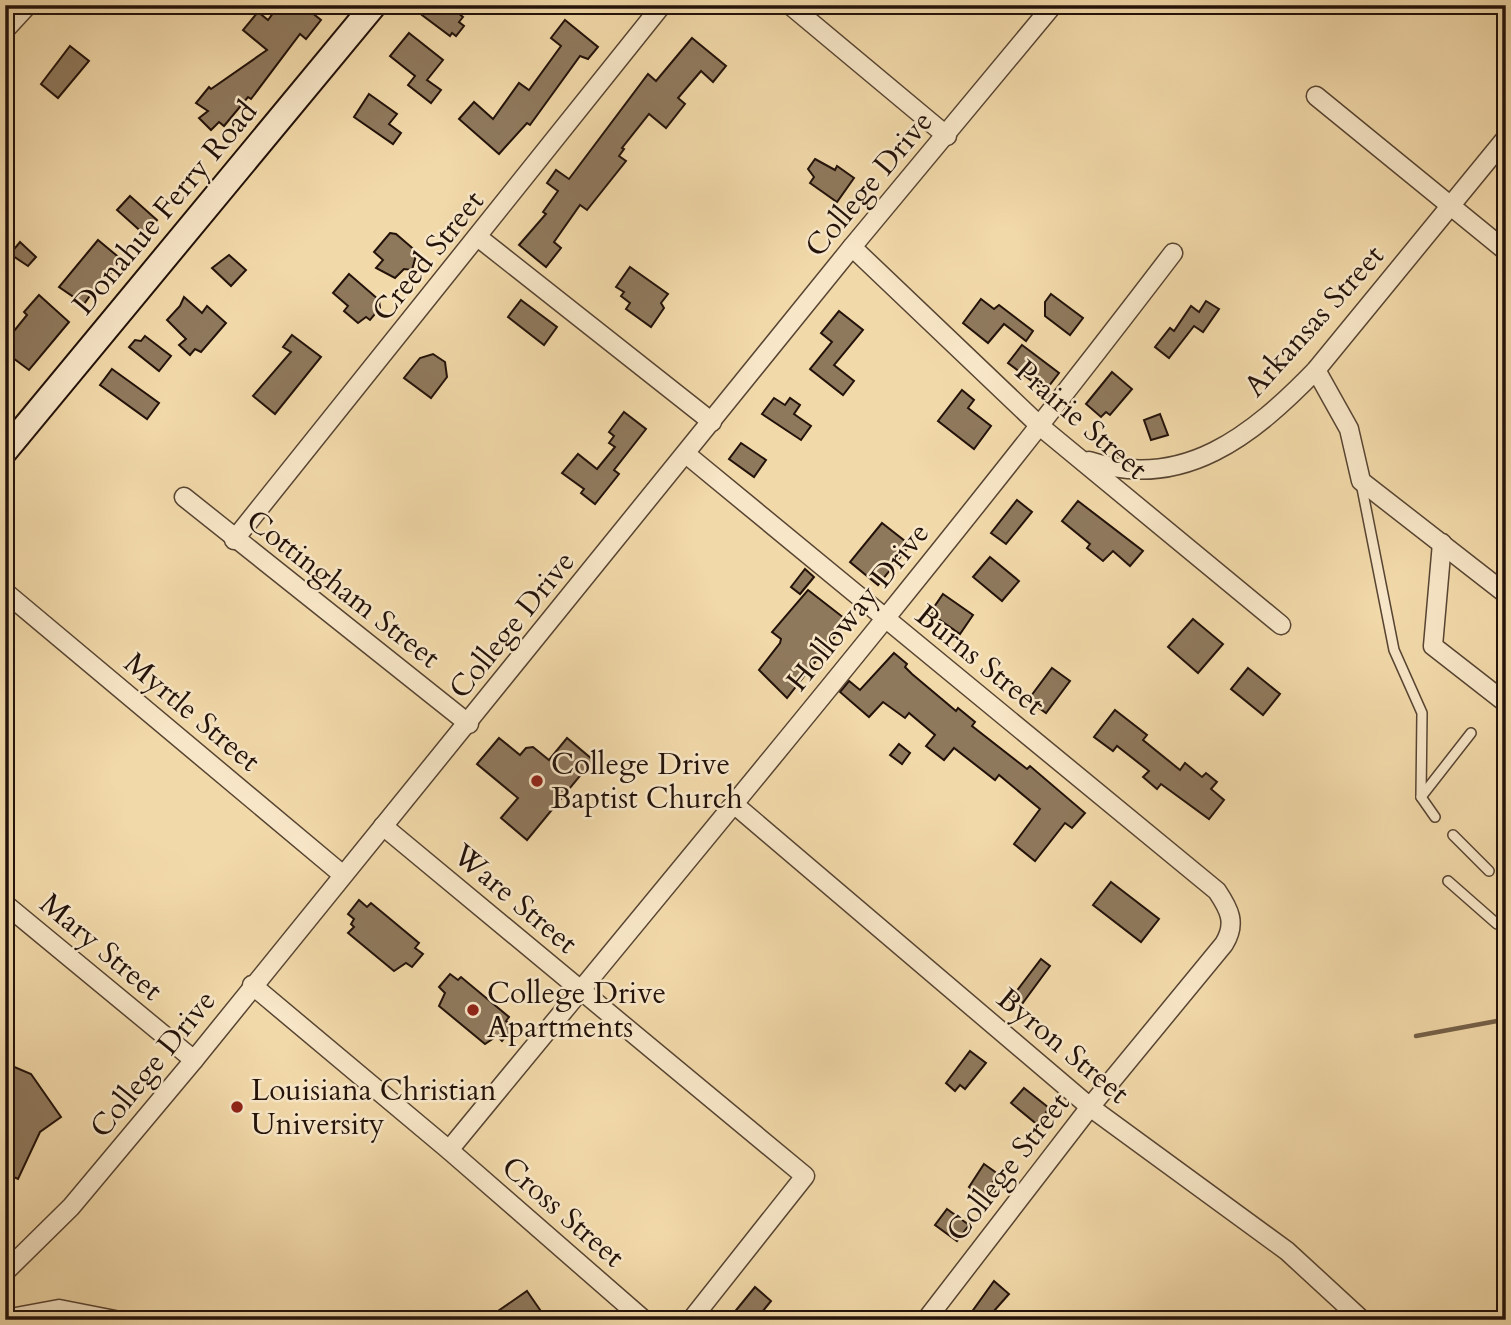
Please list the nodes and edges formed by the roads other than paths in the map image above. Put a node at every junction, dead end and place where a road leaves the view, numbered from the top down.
1 (28, 5) edge
2 (374, 5) edge
3 (662, 5) edge
4 (790, 5) edge
5 (1053, 5) edge
6 (5, 30) edge
7 (1316, 96) dead end
8 (947, 136) junction
9 (1506, 138) edge
10 (1451, 206) junction
11 (479, 237) junction
12 (852, 247) junction
13 (1506, 251) edge
14 (1173, 253) dead end
15 (1316, 370) junction
16 (712, 422) junction
17 (1041, 426) junction
18 (5, 451) edge
19 (686, 454) junction
20 (1079, 457) junction
21 (1361, 481) junction
22 (184, 498) dead end
23 (234, 540) junction
24 (1442, 542) junction
25 (5, 592) edge
26 (1506, 594) edge
27 (885, 618) junction
28 (1281, 625) dead end
29 (1506, 703) edge
30 (469, 724) junction
31 (1471, 733) dead end
32 (1421, 797) junction
33 (735, 805) junction
34 (1435, 817) dead end
35 (383, 826) junction
36 (1453, 835) dead end
37 (1489, 871) dead end
38 (343, 875) junction
39 (1448, 881) dead end
40 (5, 904) edge
41 (1506, 912) edge
42 (1231, 915) joint
43 (252, 985) junction
44 (579, 990) junction
45 (194, 1060) junction
46 (1090, 1107) junction
47 (449, 1150) junction
48 (5, 1272) edge
49 (5, 1318) edge
50 (115, 1320) edge
51 (645, 1320) edge
52 (691, 1320) edge
53 (926, 1320) edge
54 (1362, 1320) edge

1 - 6 street
2 - 18 main road, Donahue Ferry Road
3 - 11 street, Creed Street
4 - 8 street
5 - 8 street, College Drive
7 - 10 street
8 - 12 street, College Drive
9 - 10 street, Arkansas Street
10 - 13 street
10 - 15 street, Arkansas Street
11 - 16 street
11 - 23 street, Creed Street
12 - 16 street, College Drive
12 - 17 street, Prairie Street
14 - 17 street, Holloway Drive
15 - 20 street, Arkansas Street
15 - 21 street
16 - 19 street, College Drive
17 - 20 street, Prairie Street
17 - 27 street, Holloway Drive
19 - 27 street, Burns Street
19 - 30 street, College Drive
20 - 28 street, Prairie Street
21 - 24 street
21 - 32 lane
22 - 23 street, Cottingham Street
23 - 30 street, Cottingham Street
24 - 26 street
24 - 29 street
25 - 38 street, Myrtle Street
27 - 33 street, Holloway Drive
27 - 42 street, Burns Street
30 - 35 street, College Drive
31 - 32 lane
32 - 34 lane
33 - 44 street, Holloway Drive
33 - 46 street, Byron Street
35 - 38 street, College Drive
35 - 44 street, Ware Street
36 - 37 lane
38 - 43 street, College Drive
39 - 41 lane
40 - 45 street, Mary Street
42 - 46 street, College Street
43 - 45 street, College Drive
43 - 47 street, Cross Street
44 - 47 street, Holloway Drive
44 - 52 street, Ware Street
45 - 48 street, College Drive
46 - 53 street, College Street
46 - 54 street, Byron Street
47 - 51 street, Cross Street
49 - 50 street

